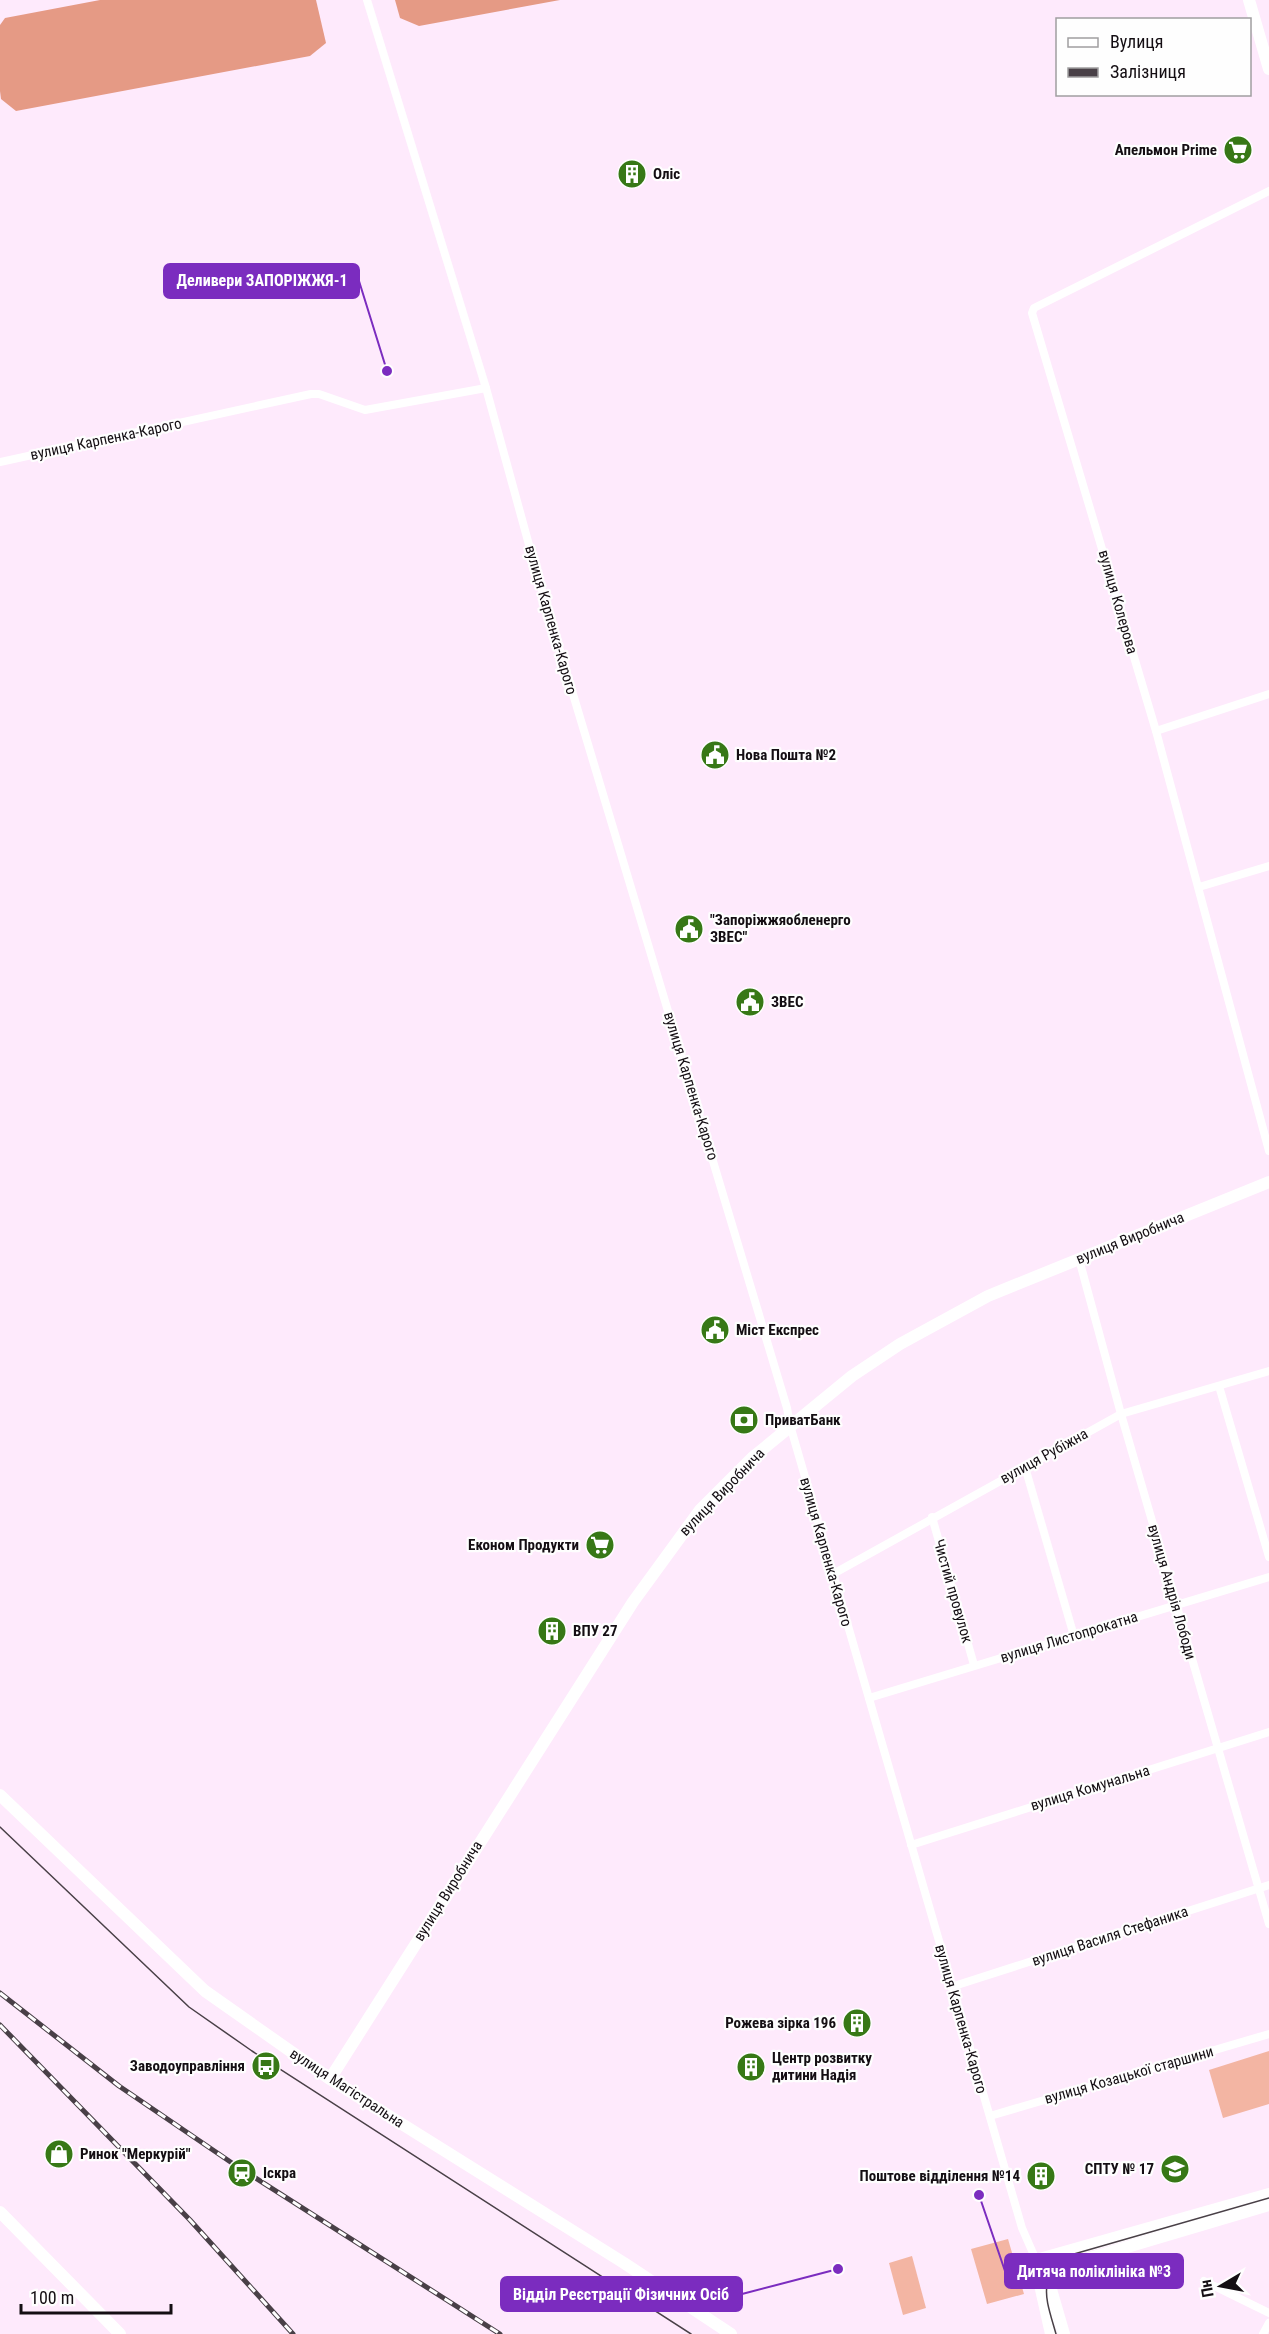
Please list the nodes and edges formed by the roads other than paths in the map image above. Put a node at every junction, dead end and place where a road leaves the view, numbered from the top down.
1 (367, 0) edge
2 (1250, 0) edge
3 (1269, 69) edge
4 (1269, 191) edge
5 (486, 388) junction
6 (0, 462) edge
7 (1269, 694) edge
8 (1156, 731) junction
9 (1269, 866) edge
10 (1199, 887) junction
11 (1269, 1151) edge
12 (1269, 1182) edge
13 (1079, 1259) junction
14 (1269, 1371) edge
15 (1219, 1386) junction
16 (1121, 1414) junction
17 (790, 1425) junction
18 (1025, 1467) junction
19 (932, 1517) junction
20 (1269, 1557) edge
21 (833, 1574) junction
22 (1269, 1577) edge
23 (1176, 1605) junction
24 (1074, 1636) junction
25 (974, 1665) junction
26 (869, 1698) junction
27 (1269, 1732) edge
28 (1218, 1748) junction
29 (0, 1795) edge
30 (911, 1845) junction
31 (1269, 1885) edge
32 (1259, 1888) junction
33 (1269, 1924) edge
34 (951, 1987) junction
35 (1269, 2034) edge
36 (330, 2079) junction
37 (990, 2116) junction
38 (1269, 2194) edge
39 (1269, 2205) edge
40 (0, 2212) edge
41 (1036, 2260) junction
42 (1040, 2273) junction
43 (1204, 2281) dead end
44 (1269, 2313) edge
45 (1269, 2323) edge
46 (120, 2334) edge
47 (731, 2334) edge
48 (1051, 2334) edge
49 (1064, 2334) edge
50 (1263, 2334) edge

1 - 5 street
2 - 3 street
4 - 8 street, вулиця Колерова
5 - 6 street, вулиця Карпенка-Карого
5 - 17 street, вулиця Карпенка-Карого
7 - 8 street
8 - 10 street, вулиця Колерова
9 - 10 street
10 - 11 street, вулиця Колерова
12 - 13 street, вулиця Виробнича
13 - 16 street, вулиця Андрія Лободи
13 - 17 street, вулиця Виробнича
14 - 15 street, вулиця Рубіжна
15 - 16 street, вулиця Рубіжна
15 - 20 street
16 - 18 street, вулиця Рубіжна
16 - 23 street, вулиця Андрія Лободи
17 - 21 street, вулиця Карпенка-Карого
17 - 36 street, вулиця Виробнича
18 - 19 street, вулиця Рубіжна
18 - 24 street
19 - 21 street, вулиця Рубіжна
19 - 25 street, Чистий провулок
21 - 26 street, вулиця Карпенка-Карого
22 - 23 street, вулиця Листопрокатна
23 - 24 street, вулиця Листопрокатна
23 - 28 street, вулиця Андрія Лободи
24 - 25 street, вулиця Листопрокатна
25 - 26 street, вулиця Листопрокатна
26 - 30 street, вулиця Карпенка-Карого
27 - 28 street, вулиця Комунальна
28 - 30 street, вулиця Комунальна
28 - 32 street, вулиця Андрія Лободи
29 - 36 street, вулиця Магістральна
30 - 34 street, вулиця Карпенка-Карого
31 - 32 street, вулиця Василя Стефаника
32 - 33 street, вулиця Андрія Лободи
32 - 34 street, вулиця Василя Стефаника
34 - 37 street, вулиця Карпенка-Карого
35 - 37 street, вулиця Козацької старшини
36 - 47 street, вулиця Магістральна
37 - 41 street, вулиця Карпенка-Карого
38 - 41 street
39 - 42 street
40 - 46 street
41 - 42 street, вулиця Карпенка-Карого
42 - 48 street, вулиця Карпенка-Карого
42 - 49 street, вулиця Карпенка-Карого
43 - 44 street
45 - 50 street

